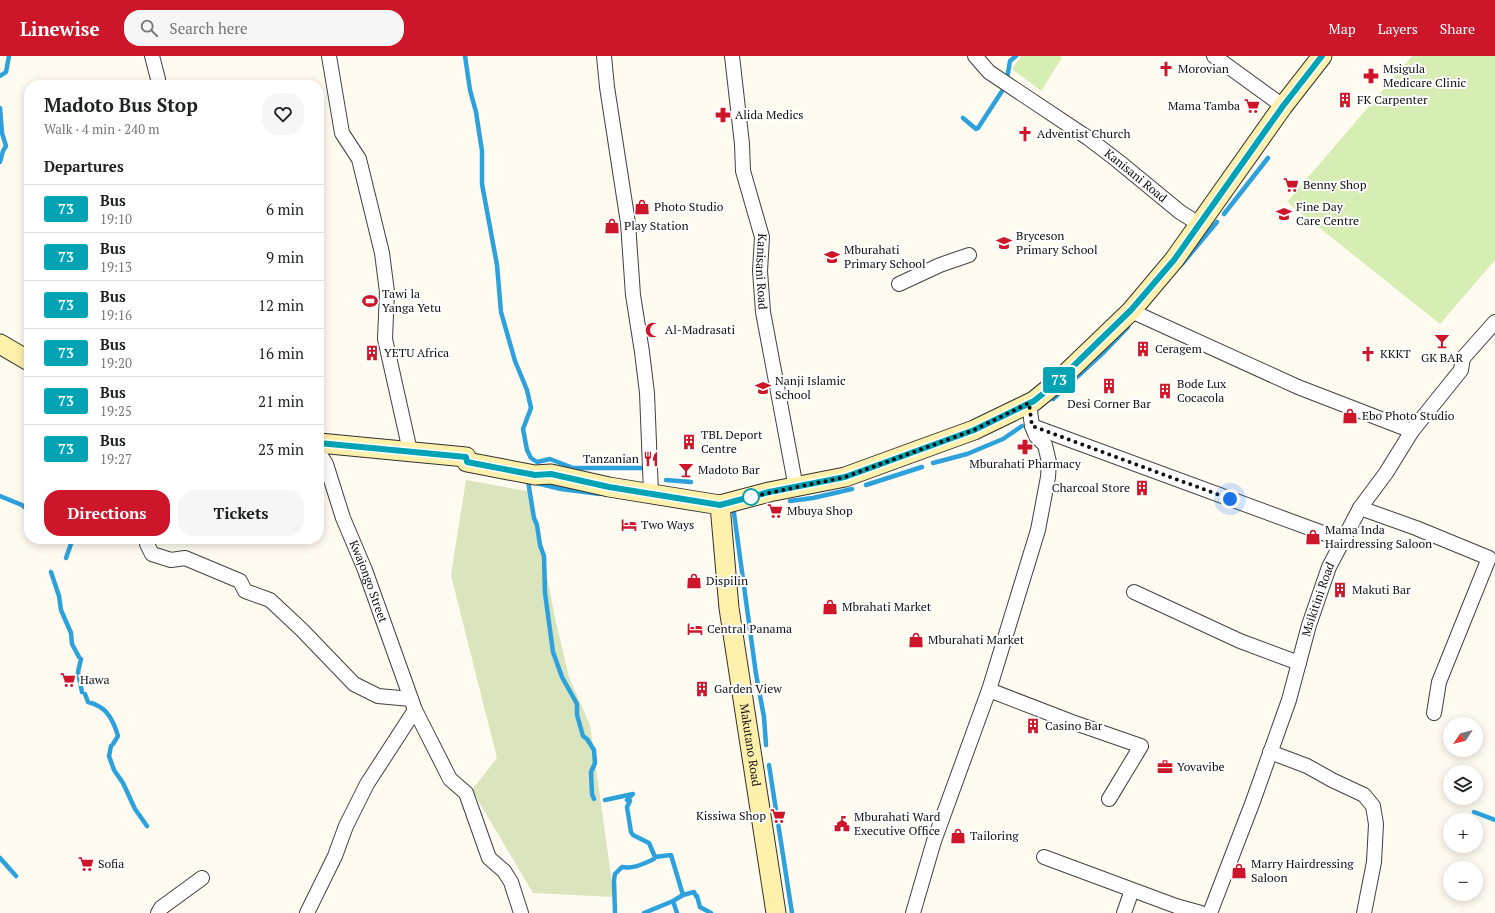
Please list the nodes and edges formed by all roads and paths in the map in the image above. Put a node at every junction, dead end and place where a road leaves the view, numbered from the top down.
1 (152, 56) edge
2 (329, 56) edge
3 (604, 56) edge
4 (732, 56) edge
5 (975, 56) edge
6 (1214, 56) edge
7 (1322, 56) edge
8 (158, 80) edge
9 (1283, 106) junction
10 (1199, 224) junction
11 (969, 256) dead end
12 (899, 284) dead end
13 (1131, 310) junction
14 (1495, 322) edge
15 (0, 344) edge
16 (24, 358) edge
17 (1029, 403) junction
18 (1032, 426) junction
19 (1412, 431) junction
20 (324, 443) edge
21 (410, 451) junction
22 (324, 461) edge
23 (796, 488) junction
24 (651, 494) junction
25 (720, 505) junction
26 (1360, 508) junction
27 (1342, 540) junction
28 (147, 544) edge
29 (1134, 592) dead end
30 (1299, 663) junction
31 (989, 690) junction
32 (413, 705) junction
33 (1434, 712) dead end
34 (1270, 752) junction
35 (1110, 799) dead end
36 (1044, 857) dead end
37 (202, 878) dead end
38 (1132, 890) junction
39 (158, 913) edge
40 (307, 913) edge
41 (521, 913) edge
42 (776, 913) edge
43 (913, 913) edge
44 (1124, 913) edge
45 (1201, 913) edge
46 (1210, 913) edge
47 (1364, 913) edge

1 - 8 street
2 - 21 street
3 - 24 street
4 - 23 street, Kanisani Road
5 - 10 street, Kanisani Road
6 - 9 street
7 - 9 main road
9 - 10 main road
10 - 13 main road
11 - 12 street
13 - 17 main road
13 - 19 street
14 - 19 street, Msikitini Road
15 - 16 main road
17 - 18 street
17 - 23 main road
18 - 27 street
18 - 31 street
19 - 26 street, Msikitini Road
20 - 21 main road
21 - 24 main road
22 - 32 street, Kwajongo Street
23 - 25 main road
24 - 25 main road
25 - 42 main road, Makutano Road
26 - 27 street, Msikitini Road
26 - 33 street
27 - 30 street, Msikitini Road
28 - 32 street
29 - 30 street
30 - 34 street, Msikitini Road
31 - 35 street
31 - 43 street
32 - 40 street
32 - 41 street, Kwajongo Street
34 - 46 street, Msikitini Road
34 - 47 street
36 - 38 street
37 - 39 street
38 - 44 street
38 - 45 street

